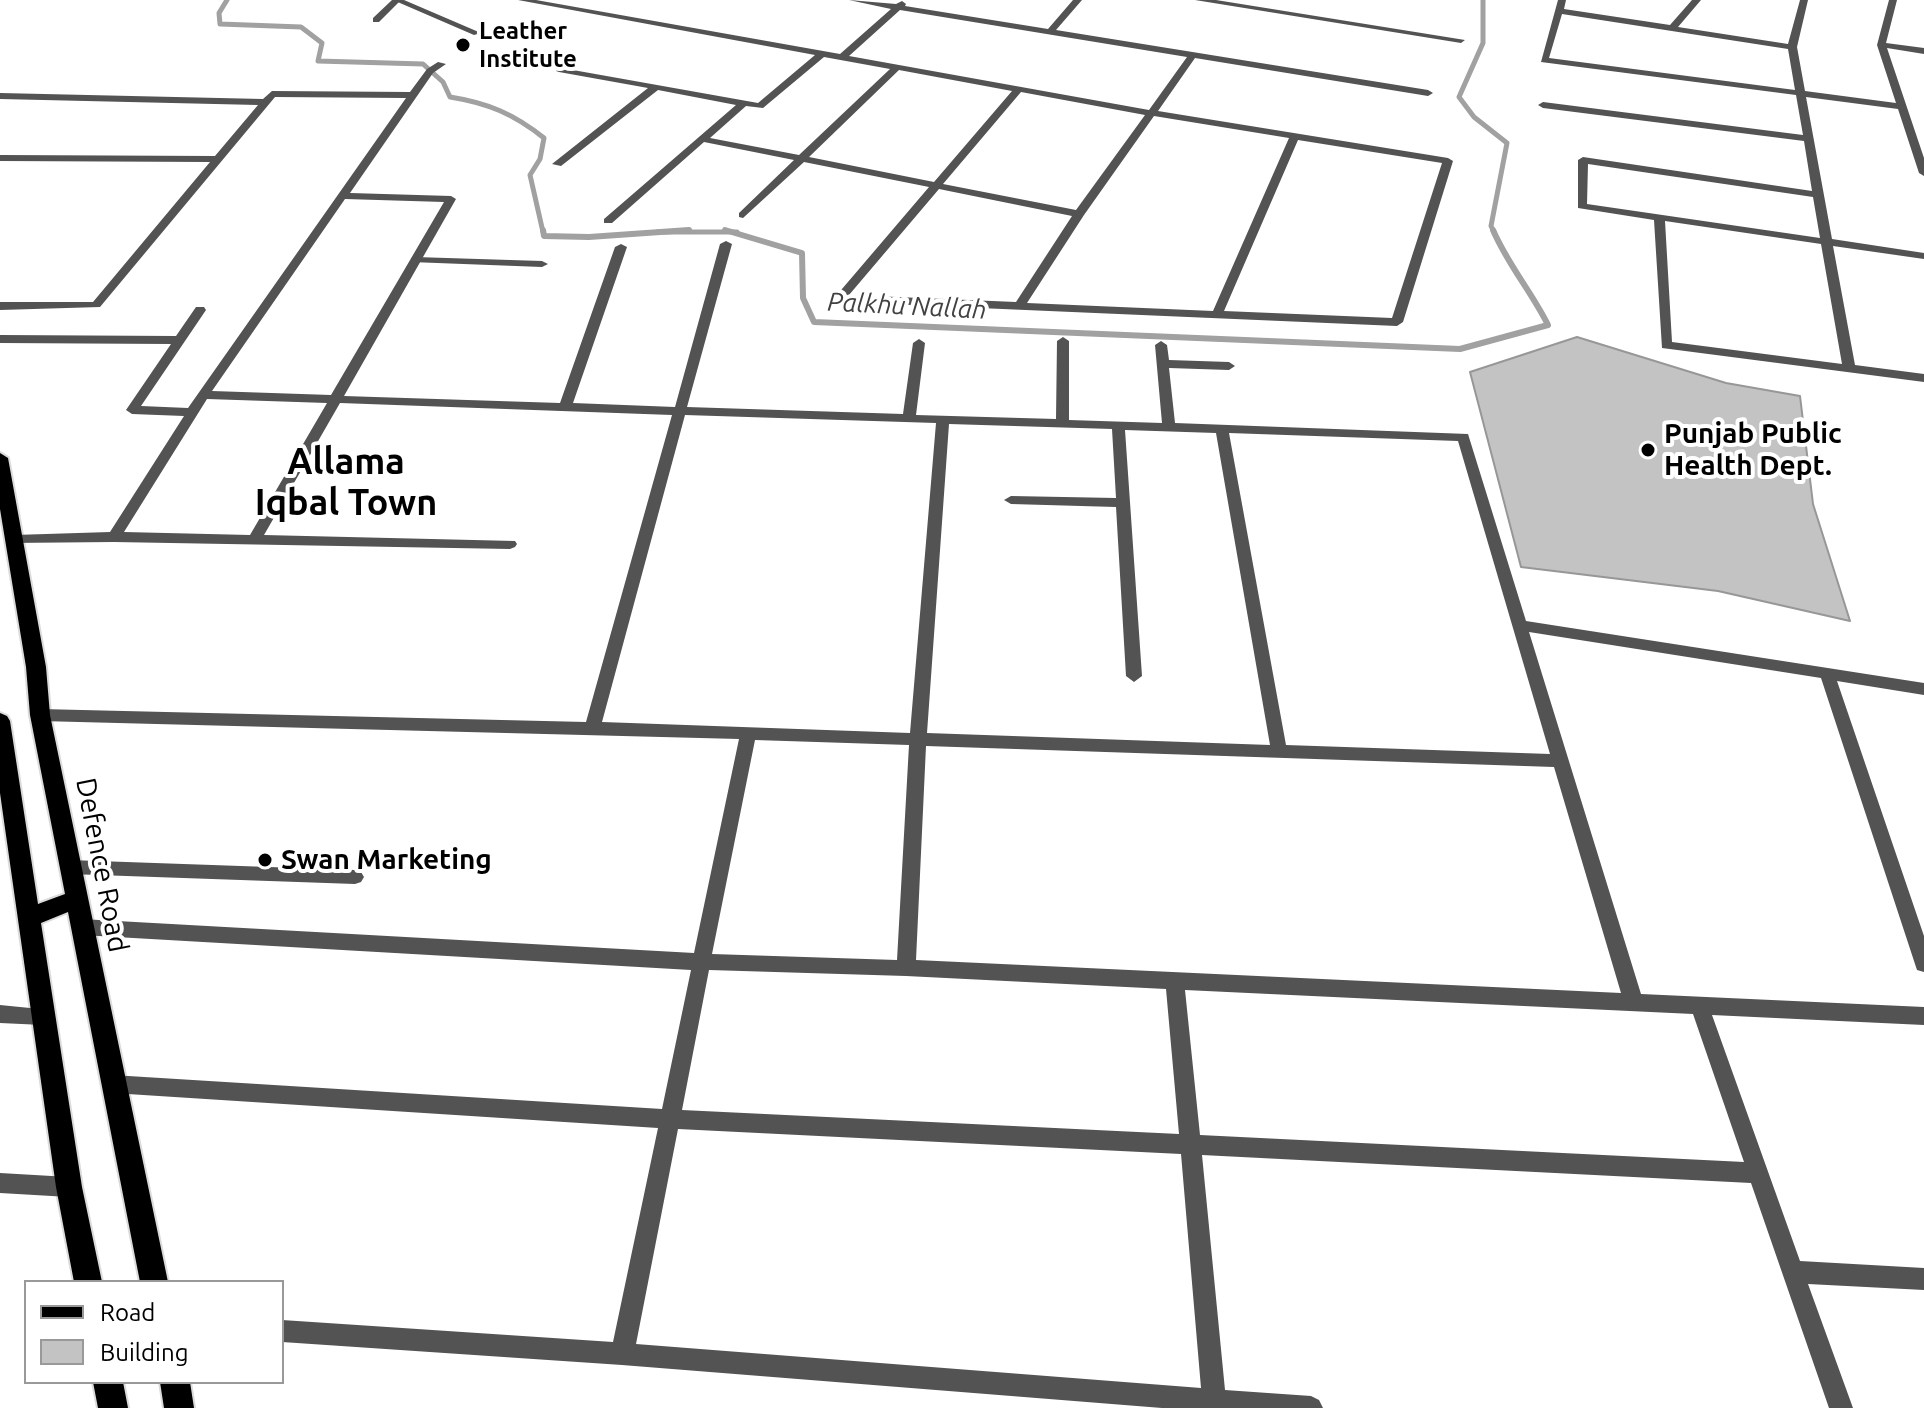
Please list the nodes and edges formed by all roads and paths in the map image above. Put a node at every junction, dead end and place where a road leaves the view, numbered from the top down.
1 (397, 0) edge
2 (522, 0) edge
3 (576, 0) edge
4 (853, 0) edge
5 (907, 0) edge
6 (1078, 0) edge
7 (1199, 0) edge
8 (1697, 0) edge
9 (1804, 0) edge
10 (1893, 0) edge
11 (1226, 2) edge
12 (1561, 5) edge
13 (898, 7) junction
14 (564, 8) junction
15 (376, 20) dead end
16 (1672, 28) junction
17 (1050, 32) junction
18 (477, 33) dead end
19 (1461, 40) dead end
20 (1881, 45) junction
21 (1792, 47) junction
22 (1924, 51) edge
23 (823, 53) junction
24 (1193, 55) junction
25 (842, 57) junction
26 (441, 64) dead end
27 (897, 67) junction
28 (559, 69) dead end
29 (656, 87) junction
30 (1019, 89) junction
31 (1428, 93) dead end
32 (415, 95) junction
33 (1802, 95) junction
34 (0, 96) edge
35 (265, 102) junction
36 (744, 103) junction
37 (1543, 105) dead end
38 (1899, 106) junction
39 (1152, 113) junction
40 (1295, 135) junction
41 (702, 139) junction
42 (1810, 139) junction
43 (0, 158) edge
44 (217, 159) junction
45 (804, 159) junction
46 (557, 164) dead end
47 (1924, 173) edge
48 (936, 185) junction
49 (1820, 195) junction
50 (344, 196) junction
51 (1079, 214) junction
52 (743, 215) dead end
53 (1659, 217) junction
54 (608, 221) dead end
55 (1829, 242) junction
56 (726, 244) dead end
57 (621, 247) dead end
58 (1924, 256) edge
59 (415, 260) junction
60 (542, 264) dead end
61 (1020, 305) junction
62 (0, 306) edge
63 (200, 310) dead end
64 (1217, 314) junction
65 (0, 339) edge
66 (179, 340) junction
67 (1063, 341) dead end
68 (919, 343) dead end
69 (1161, 345) dead end
70 (1162, 364) junction
71 (1229, 366) dead end
72 (1849, 369) junction
73 (1924, 378) edge
74 (203, 395) junction
75 (335, 399) junction
76 (565, 407) junction
77 (677, 411) junction
78 (192, 412) junction
79 (909, 418) junction
80 (943, 420) junction
81 (1062, 423) junction
82 (1118, 425) junction
83 (1169, 427) junction
84 (1222, 429) junction
85 (0, 458) edge
86 (4, 499) edge
87 (1011, 500) dead end
88 (1123, 503) junction
89 (114, 537) junction
90 (255, 539) junction
91 (14, 540) junction
92 (510, 544) dead end
93 (9, 566) edge
94 (1520, 625) junction
95 (1134, 676) dead end
96 (1828, 677) junction
97 (1924, 689) edge
98 (40, 715) junction
99 (0, 721) edge
100 (592, 728) junction
101 (748, 733) junction
102 (918, 739) junction
103 (1279, 751) junction
104 (1561, 761) junction
105 (69, 867) junction
106 (355, 877) dead end
107 (76, 899) junction
108 (29, 918) junction
109 (81, 927) junction
110 (702, 962) junction
111 (1924, 964) edge
112 (906, 968) junction
113 (1175, 981) junction
114 (1634, 1004) junction
115 (1700, 1007) junction
116 (0, 1014) edge
117 (43, 1016) junction
118 (1924, 1016) edge
119 (112, 1084) junction
120 (669, 1119) junction
121 (1190, 1145) junction
122 (1758, 1173) junction
123 (0, 1183) edge
124 (69, 1187) junction
125 (1793, 1272) junction
126 (1924, 1279) edge
127 (88, 1280) edge
128 (154, 1280) edge
129 (284, 1331) edge
130 (622, 1354) junction
131 (108, 1384) edge
132 (175, 1384) edge
133 (1214, 1404) edge
134 (113, 1408) edge
135 (179, 1408) edge
136 (1311, 1408) edge
137 (1841, 1408) edge

1 - 15 street
1 - 18 street
2 - 14 street
3 - 14 street
4 - 13 street
5 - 13 street
6 - 17 street
7 - 11 street
8 - 16 street
9 - 21 street
10 - 20 street
11 - 19 street
12 - 16 street
12 - 33 street
13 - 17 street
13 - 25 street
14 - 23 street
16 - 21 street
17 - 24 street
20 - 22 street
20 - 38 street
21 - 33 street
23 - 25 street
23 - 36 street
24 - 31 street
24 - 39 street
25 - 27 street
26 - 32 street
27 - 30 street
27 - 45 street
28 - 29 street
29 - 36 street
29 - 46 street
30 - 39 street
30 - 48 street
32 - 35 street
32 - 50 street
33 - 38 street
33 - 42 street
34 - 35 street
35 - 44 street
36 - 41 street
37 - 42 street
38 - 47 street
39 - 40 street
39 - 51 street
40 - 64 street
40 - 64 street
41 - 45 street
41 - 54 street
42 - 49 street
43 - 44 street
44 - 62 street
45 - 48 street
45 - 52 street
48 - 51 street
48 - 61 street
49 - 53 street
49 - 55 street
50 - 59 street
50 - 74 street
51 - 61 street
53 - 55 street
53 - 72 street
55 - 58 street
55 - 72 street
56 - 77 street
57 - 76 street
59 - 60 street
59 - 75 street
61 - 64 street
63 - 66 street
65 - 66 street
66 - 78 street
67 - 81 street
68 - 79 street
69 - 70 street
70 - 71 street
70 - 83 street
72 - 73 street
74 - 75 street
74 - 78 street
75 - 76 street
75 - 90 street
76 - 77 street
77 - 79 street
77 - 100 street
78 - 89 street
79 - 80 street
80 - 81 street
80 - 102 street
81 - 82 street
82 - 83 street
82 - 88 street
83 - 84 street
84 - 94 street
84 - 103 street
85 - 86 main road, Defence Road
86 - 91 main road, Defence Road
87 - 88 street
88 - 95 street
89 - 90 street
89 - 91 street
90 - 92 street
91 - 93 main road, Defence Road
93 - 98 main road, Defence Road
94 - 96 street
94 - 104 street
96 - 97 street
96 - 111 street
98 - 100 street
98 - 105 main road, Defence Road
99 - 108 main road
100 - 101 street
101 - 102 street
101 - 110 street
102 - 103 street
102 - 112 street
103 - 104 street
104 - 114 street
105 - 106 street
105 - 107 main road, Defence Road
107 - 108 main road
107 - 109 main road, Defence Road
108 - 117 main road
109 - 110 street
109 - 119 main road, Defence Road
110 - 112 street
110 - 120 street
112 - 113 street
113 - 114 street
113 - 121 street
114 - 115 street
115 - 118 street
115 - 122 street
116 - 117 street
117 - 124 main road
119 - 120 street
119 - 128 main road, Defence Road
120 - 121 street
120 - 130 street
121 - 122 street
121 - 133 street
122 - 125 street
123 - 124 street
124 - 127 main road
125 - 126 street
125 - 137 street
129 - 130 street
130 - 133 street
131 - 134 main road
132 - 135 main road
133 - 136 street

